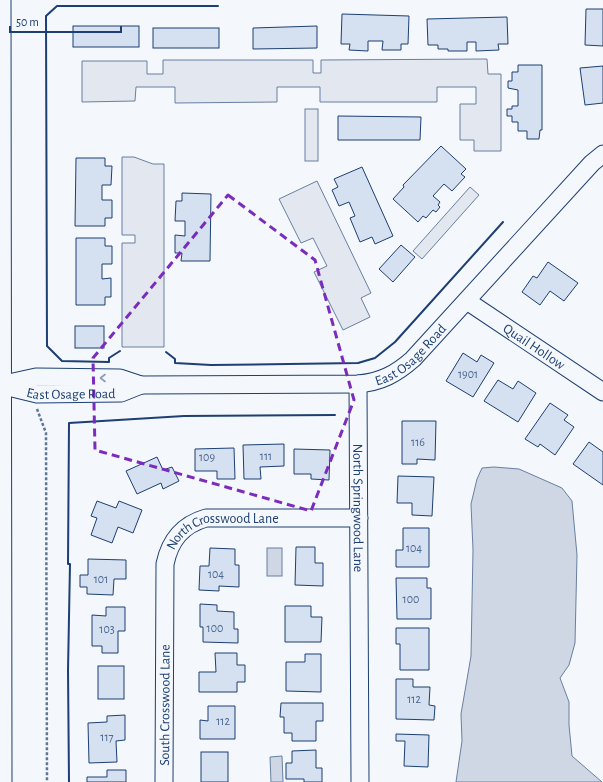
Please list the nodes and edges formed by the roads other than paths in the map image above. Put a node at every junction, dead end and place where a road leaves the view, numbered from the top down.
1 (0, 0) edge
2 (0, 132) edge
3 (603, 154) edge
4 (0, 254) edge
5 (466, 300) junction
6 (358, 384) junction
7 (0, 385) edge
8 (603, 392) edge
9 (359, 518) junction
10 (0, 546) edge
11 (0, 573) edge
12 (165, 628) joint
13 (1, 782) edge
14 (164, 782) edge
15 (360, 782) edge

1 - 2 main road
2 - 4 main road
3 - 5 street, East Osage Road
4 - 7 main road
5 - 6 street, East Osage Road
5 - 8 street, Quail Hollow
6 - 7 street, East Osage Road
6 - 9 street, North Springwood Lane
7 - 10 main road
9 - 12 street, North Crosswood Lane
9 - 15 street, North Springwood Lane
10 - 11 main road
11 - 13 main road
12 - 14 street, South Crosswood Lane

